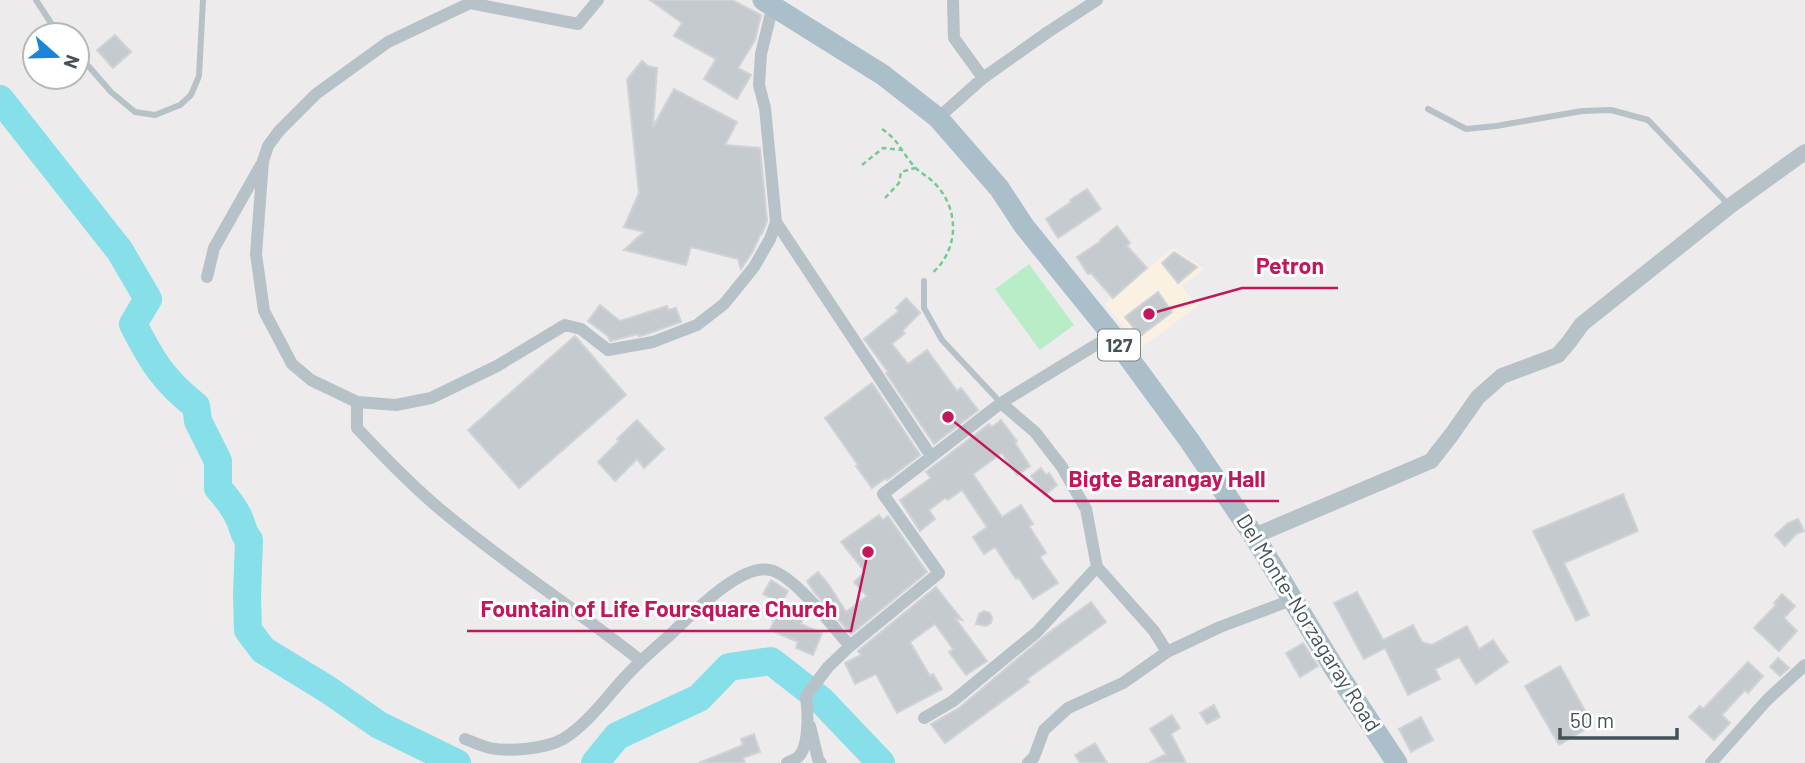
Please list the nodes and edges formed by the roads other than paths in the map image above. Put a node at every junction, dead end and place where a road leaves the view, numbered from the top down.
1 (36, 0) edge
2 (203, 0) edge
3 (598, 0) edge
4 (953, 0) edge
5 (1096, 0) edge
6 (768, 2) edge
7 (50, 21) edge
8 (91, 69) edge
9 (983, 78) junction
10 (1428, 109) dead end
11 (938, 118) junction
12 (1805, 152) edge
13 (263, 161) junction
14 (1730, 206) junction
15 (776, 222) junction
16 (207, 277) dead end
17 (923, 281) road end
18 (1112, 335) junction
19 (357, 402) junction
20 (1001, 403) junction
21 (931, 456) junction
22 (1254, 536) junction
23 (1097, 567) junction
24 (1294, 599) junction
25 (850, 646) junction
26 (1167, 652) junction
27 (641, 661) junction
28 (1805, 665) edge
29 (924, 718) dead end
30 (809, 722) junction
31 (465, 739) dead end
32 (1033, 761) edge
33 (787, 763) edge
34 (821, 763) edge
35 (1397, 763) edge
36 (1711, 763) edge

1 - 7 lane
2 - 8 lane
3 - 13 street
4 - 9 street
5 - 9 street
6 - 11 main road, Del Monte-Norzagaray Road / 127
6 - 15 street
9 - 11 street
10 - 14 lane
11 - 18 main road, Del Monte-Norzagaray Road / 127
12 - 14 street
13 - 16 street
13 - 19 street
14 - 22 street
15 - 19 street
15 - 21 street
17 - 20 lane
18 - 20 street
18 - 22 main road, Del Monte-Norzagaray Road / 127
19 - 27 street
20 - 21 street
20 - 23 street
21 - 25 street
22 - 24 main road, Del Monte-Norzagaray Road / 127
23 - 26 street
23 - 29 street
24 - 26 street
24 - 35 main road, Del Monte-Norzagaray Road / 127
25 - 27 street
25 - 30 street
26 - 32 street
27 - 31 street
28 - 36 street
30 - 33 street
30 - 34 street

